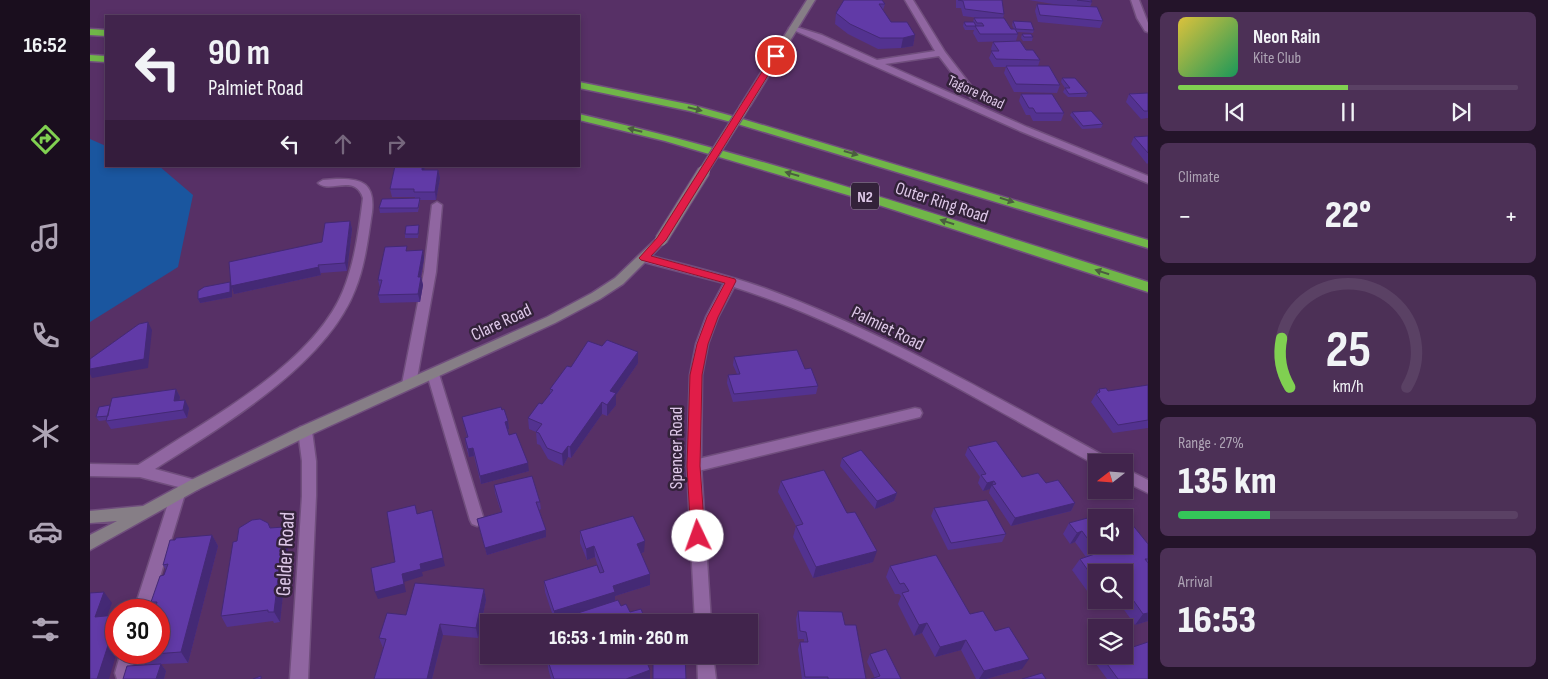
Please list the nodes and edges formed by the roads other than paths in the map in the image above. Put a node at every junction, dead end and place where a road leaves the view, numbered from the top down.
1 (811, 0) edge
2 (909, 0) edge
3 (1135, 0) edge
4 (793, 28) junction
5 (1148, 29) edge
6 (90, 32) edge
7 (105, 33) edge
8 (941, 53) junction
9 (90, 58) edge
10 (105, 59) edge
11 (876, 62) junction
12 (580, 85) edge
13 (974, 96) dead end
14 (580, 117) edge
15 (1148, 180) edge
16 (322, 183) dead end
17 (437, 205) dead end
18 (1148, 244) edge
19 (644, 258) junction
20 (731, 281) junction
21 (1148, 287) edge
22 (433, 374) junction
23 (409, 384) junction
24 (915, 413) dead end
25 (305, 431) junction
26 (1088, 454) edge
27 (694, 466) junction
28 (90, 470) edge
29 (140, 470) junction
30 (1133, 479) edge
31 (194, 485) junction
32 (1148, 487) edge
33 (178, 494) junction
34 (147, 512) junction
35 (90, 518) edge
36 (477, 520) edge
37 (90, 543) edge
38 (145, 599) edge
39 (703, 614) edge
40 (126, 664) edge
41 (706, 664) edge
42 (123, 673) edge
43 (299, 679) edge
44 (707, 679) edge

1 - 4 street, Clare Road
2 - 8 street
3 - 5 street
4 - 11 street, Tagore Road
4 - 19 street, Clare Road, bridge
6 - 7 highway
8 - 11 street
8 - 13 street
9 - 10 highway
11 - 15 street, Tagore Road
12 -> 18 highway, Outer Ring Road / N2
21 -> 14 highway, Outer Ring Road / N2
16 - 29 street
17 - 23 street
19 - 20 street, Palmiet Road
19 - 22 street, Clare Road
20 - 26 street, Palmiet Road
20 - 27 street, Spencer Road
22 - 23 street, Clare Road
22 - 36 street
23 - 25 street, Clare Road
24 - 27 street
25 - 31 street, Clare Road
25 - 43 street, Gelder Road
27 - 39 street, Spencer Road
28 - 29 street
29 - 31 street
30 - 32 street
31 - 33 street, Clare Road
33 - 34 street, Clare Road
33 - 38 street
34 - 35 street
34 - 37 street, Clare Road
40 - 42 street
41 - 44 street

